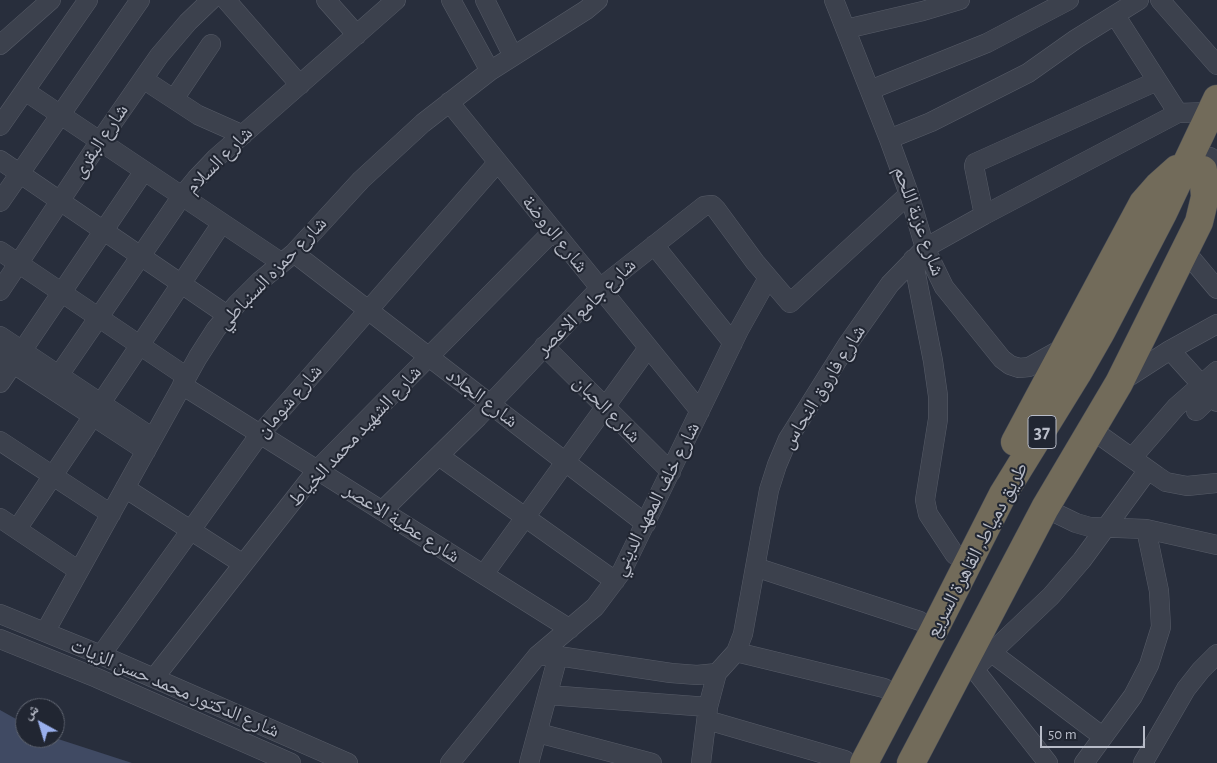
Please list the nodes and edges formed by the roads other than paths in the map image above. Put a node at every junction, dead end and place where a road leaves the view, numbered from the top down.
1 (51, 0) edge
2 (88, 0) edge
3 (140, 0) edge
4 (211, 0) edge
5 (226, 0) edge
6 (326, 0) edge
7 (396, 0) edge
8 (451, 0) edge
9 (486, 0) edge
10 (834, 0) edge
11 (960, 0) edge
12 (1069, 0) edge
13 (1139, 0) edge
14 (1160, 0) edge
15 (588, 4) edge
16 (1115, 15) junction
17 (846, 29) junction
18 (357, 35) junction
19 (211, 44) dead end
20 (0, 45) edge
21 (512, 56) junction
22 (1217, 65) edge
23 (490, 71) junction
24 (143, 79) junction
25 (1157, 81) junction
26 (300, 85) junction
27 (870, 90) junction
28 (25, 91) junction
29 (174, 99) junction
30 (449, 102) junction
31 (1214, 106) edge
32 (1178, 113) junction
33 (60, 114) junction
34 (0, 126) edge
35 (243, 135) junction
36 (889, 138) junction
37 (100, 141) junction
38 (0, 160) edge
39 (1207, 160) edge
40 (498, 162) junction
41 (144, 171) junction
42 (20, 173) junction
43 (909, 194) junction
44 (182, 196) junction
45 (60, 201) junction
46 (0, 202) edge
47 (984, 215) junction
48 (222, 223) junction
49 (104, 230) junction
50 (553, 231) junction
51 (654, 245) junction
52 (0, 251) edge
53 (1185, 251) junction
54 (919, 254) junction
55 (141, 256) junction
56 (288, 258) junction
57 (18, 263) junction
58 (768, 278) junction
59 (181, 284) junction
60 (600, 288) junction
61 (1217, 289) edge
62 (0, 291) edge
63 (62, 293) junction
64 (368, 310) junction
65 (227, 315) junction
66 (98, 317) junction
67 (1217, 324) edge
68 (0, 336) edge
69 (732, 343) junction
70 (140, 345) junction
71 (544, 346) junction
72 (1067, 346) junction
73 (648, 348) junction
74 (1170, 350) junction
75 (12, 357) edge
76 (428, 358) junction
77 (1217, 371) edge
78 (59, 375) junction
79 (185, 381) junction
80 (1119, 383) junction
81 (0, 384) edge
82 (1212, 393) edge
83 (490, 404) junction
84 (605, 407) junction
85 (97, 410) junction
86 (700, 411) junction
87 (1196, 411) dead end
88 (1091, 429) junction
89 (260, 434) junction
90 (149, 444) junction
91 (3, 449) edge
92 (439, 456) junction
93 (1132, 458) junction
94 (565, 462) junction
95 (317, 470) junction
96 (1148, 470) junction
97 (671, 472) junction
98 (53, 476) junction
99 (1217, 483) edge
100 (125, 488) junction
101 (1045, 508) junction
102 (382, 511) junction
103 (111, 514) junction
104 (525, 517) junction
105 (0, 518) edge
106 (646, 524) junction
107 (1104, 528) junction
108 (1146, 529) junction
109 (17, 530) junction
110 (190, 530) junction
111 (1217, 545) edge
112 (955, 555) junction
113 (243, 564) junction
114 (755, 567) junction
115 (79, 571) junction
116 (484, 574) junction
117 (615, 582) junction
118 (0, 614) edge
119 (920, 620) junction
120 (570, 629) junction
121 (45, 632) junction
122 (0, 639) edge
123 (736, 652) junction
124 (992, 653) junction
125 (1217, 654) edge
126 (101, 655) junction
127 (537, 656) junction
128 (558, 656) junction
129 (970, 664) junction
130 (717, 673) junction
131 (154, 678) junction
132 (884, 688) junction
133 (548, 695) junction
134 (707, 713) junction
135 (538, 733) junction
136 (1102, 736) junction
137 (851, 762) edge
138 (291, 763) edge
139 (348, 763) edge
140 (450, 763) edge
141 (529, 763) edge
142 (652, 763) edge
143 (701, 763) edge
144 (882, 763) edge
145 (911, 763) edge
146 (1048, 763) edge
147 (1084, 763) edge
148 (1144, 763) edge

1 - 20 street
2 - 28 street
3 - 33 street
4 - 24 street, شارع البقرى
5 - 26 street
6 - 18 street
7 - 18 street, شارع السلام
8 - 23 street
9 - 21 street
10 - 17 street, شارع عزبة اللحم
11 - 17 street
12 - 27 street
13 - 16 street
14 - 22 street
15 - 21 street, شارع حمزه السنباطي
16 - 25 street
16 - 36 street
17 - 27 street, شارع عزبة اللحم
18 - 26 street, شارع السلام
19 - 29 street
21 - 23 street, شارع حمزه السنباطي
23 - 30 street, شارع حمزه السنباطي
24 - 29 street
24 - 37 street, شارع البقرى
25 - 32 street
25 - 47 street
26 - 35 street, شارع السلام
27 - 36 street, شارع عزبة اللحم
28 - 33 street, شارع الجلاد
28 - 34 street
29 - 35 street
30 - 40 street, شارع الروضة
30 - 56 street, شارع حمزه السنباطي
31 - 32 street, شارع فاروق النحاس
31 - 39 highway, طريق دمياط, القاهرة السريع / 37
32 - 47 street, شارع فاروق النحاس
33 - 37 street, شارع الجلاد
33 - 42 street
35 - 44 street, شارع السلام
36 - 43 street, شارع عزبة اللحم
37 - 41 street, شارع الجلاد
37 - 45 street, شارع البقرى
38 - 42 street
39 - 53 highway
39 - 72 highway
39 - 137 highway, طريق دمياط, القاهرة السريع / 37
39 - 144 highway, طريق دمياط, القاهرة السريع / 37
40 - 50 street, شارع الروضة
40 - 64 street, شارع شومان
41 - 44 street, شارع الجلاد
41 - 49 street
42 - 45 street
42 - 46 street
43 - 54 street, شارع عزبة اللحم
43 - 58 street, شارع جامع الاعصر
44 - 48 street, شارع الجلاد
44 - 55 street, شارع السلام
45 - 49 street
45 - 57 street, شارع البقرى
47 - 54 street, شارع فاروق النحاس
48 - 56 street, شارع الجلاد
48 - 59 street
49 - 55 street
49 - 63 street
50 - 60 street, شارع الروضة
50 - 76 street, شارع الشهيد محمد الخياط
51 - 58 street, شارع جامع الاعصر
51 - 60 street, شارع جامع الاعصر
51 - 69 street
52 - 57 street, شارع عطية الاعصر
53 - 61 street
53 - 80 highway
54 - 72 street, شارع عزبة اللحم
54 - 112 street
54 - 114 street, شارع فاروق النحاس
55 - 59 street
55 - 66 street, شارع السلام
56 - 64 street, شارع الجلاد
56 - 65 street, شارع حمزه السنباطي
57 - 62 street, شارع البقرى
57 - 63 street, شارع عطية الاعصر
58 - 69 street, شارع خلف المعهد الديني
59 - 65 street
59 - 70 street
60 - 71 street, شارع جامع الاعصر
60 - 73 street, شارع الروضة
63 - 66 street, شارع عطية الاعصر
63 - 75 street
64 - 76 street, شارع الجلاد
64 - 89 street, شارع شومان
65 - 79 street, شارع حمزه السنباطي
66 - 70 street, شارع عطية الاعصر
66 - 78 street, شارع السلام
67 - 74 street
68 - 75 street
69 - 86 street, شارع خلف المعهد الديني
70 - 79 street, شارع عطية الاعصر
70 - 85 street
71 - 83 street, شارع جامع الاعصر
71 - 84 street, شارع الحبان
72 - 112 highway
73 - 84 street
73 - 86 street, شارع الروضة
74 - 80 street
74 - 82 street
75 - 78 street
75 - 81 street
75 - 85 street
76 - 83 street, شارع الجلاد
76 - 95 street, شارع الشهيد محمد الخياط
77 - 82 street
78 - 85 street
79 - 89 street, شارع عطية الاعصر
79 - 90 street, شارع حمزه السنباطي
80 - 88 highway
82 - 87 street
82 - 93 street
83 - 92 street, شارع جامع الاعصر
83 - 94 street, شارع الجلاد
84 - 94 street
84 - 97 street, شارع الحبان
85 - 90 street
85 - 98 street
86 - 97 street, شارع خلف المعهد الديني
88 - 93 street
88 - 101 highway
89 - 95 street, شارع عطية الاعصر
89 - 110 street, شارع شومان
90 - 100 street, شارع حمزه السنباطي
91 - 98 street
92 - 102 street, شارع جامع الاعصر
92 - 104 street
93 - 96 street
94 - 104 street
94 - 106 street, شارع الجلاد
95 - 102 street, شارع عطية الاعصر
95 - 113 street, شارع الشهيد محمد الخياط
96 - 99 street
96 - 107 street
97 - 106 street, شارع خلف المعهد الديني
98 - 103 street
98 - 109 street
100 - 103 street, شارع حمزه السنباطي
100 - 110 street
101 - 107 street
101 - 129 highway
102 - 116 street, شارع عطية الاعصر
103 - 115 street, شارع حمزه السنباطي
104 - 116 street
104 - 117 street
105 - 109 street
106 - 117 street, شارع خلف المعهد الديني
107 - 108 street
107 - 124 street
108 - 111 street
108 - 136 street
109 - 115 street
110 - 113 street
110 - 126 street, شارع شومان
112 - 119 highway
113 - 131 street, شارع الشهيد محمد الخياط
114 - 119 street
114 - 123 street, شارع فاروق النحاس
115 - 121 street, شارع حمزه السنباطي
116 - 120 street, شارع عطية الاعصر
117 - 120 street, شارع خلف المعهد الديني
118 - 121 street, شارع الدكتور محمد حسن الزيات
119 - 132 highway
120 - 127 street, شارع خلف المعهد الديني
121 - 126 street, شارع الدكتور محمد حسن الزيات
122 - 138 street, شارع الدكتور محمد حسن الزيات
123 - 130 street, شارع فاروق النحاس
123 - 132 street
124 - 129 street
124 - 136 street
125 - 148 street
126 - 131 street, شارع الدكتور محمد حسن الزيات
127 - 128 street
127 - 140 street, شارع خلف المعهد الديني
128 - 130 street
128 - 133 street
129 - 145 highway
129 - 146 street
130 - 134 street
131 - 139 street, شارع الدكتور محمد حسن الزيات
132 - 137 highway
133 - 134 street
133 - 135 street
134 - 137 street
134 - 143 street
135 - 141 street
135 - 142 street
136 - 147 street

